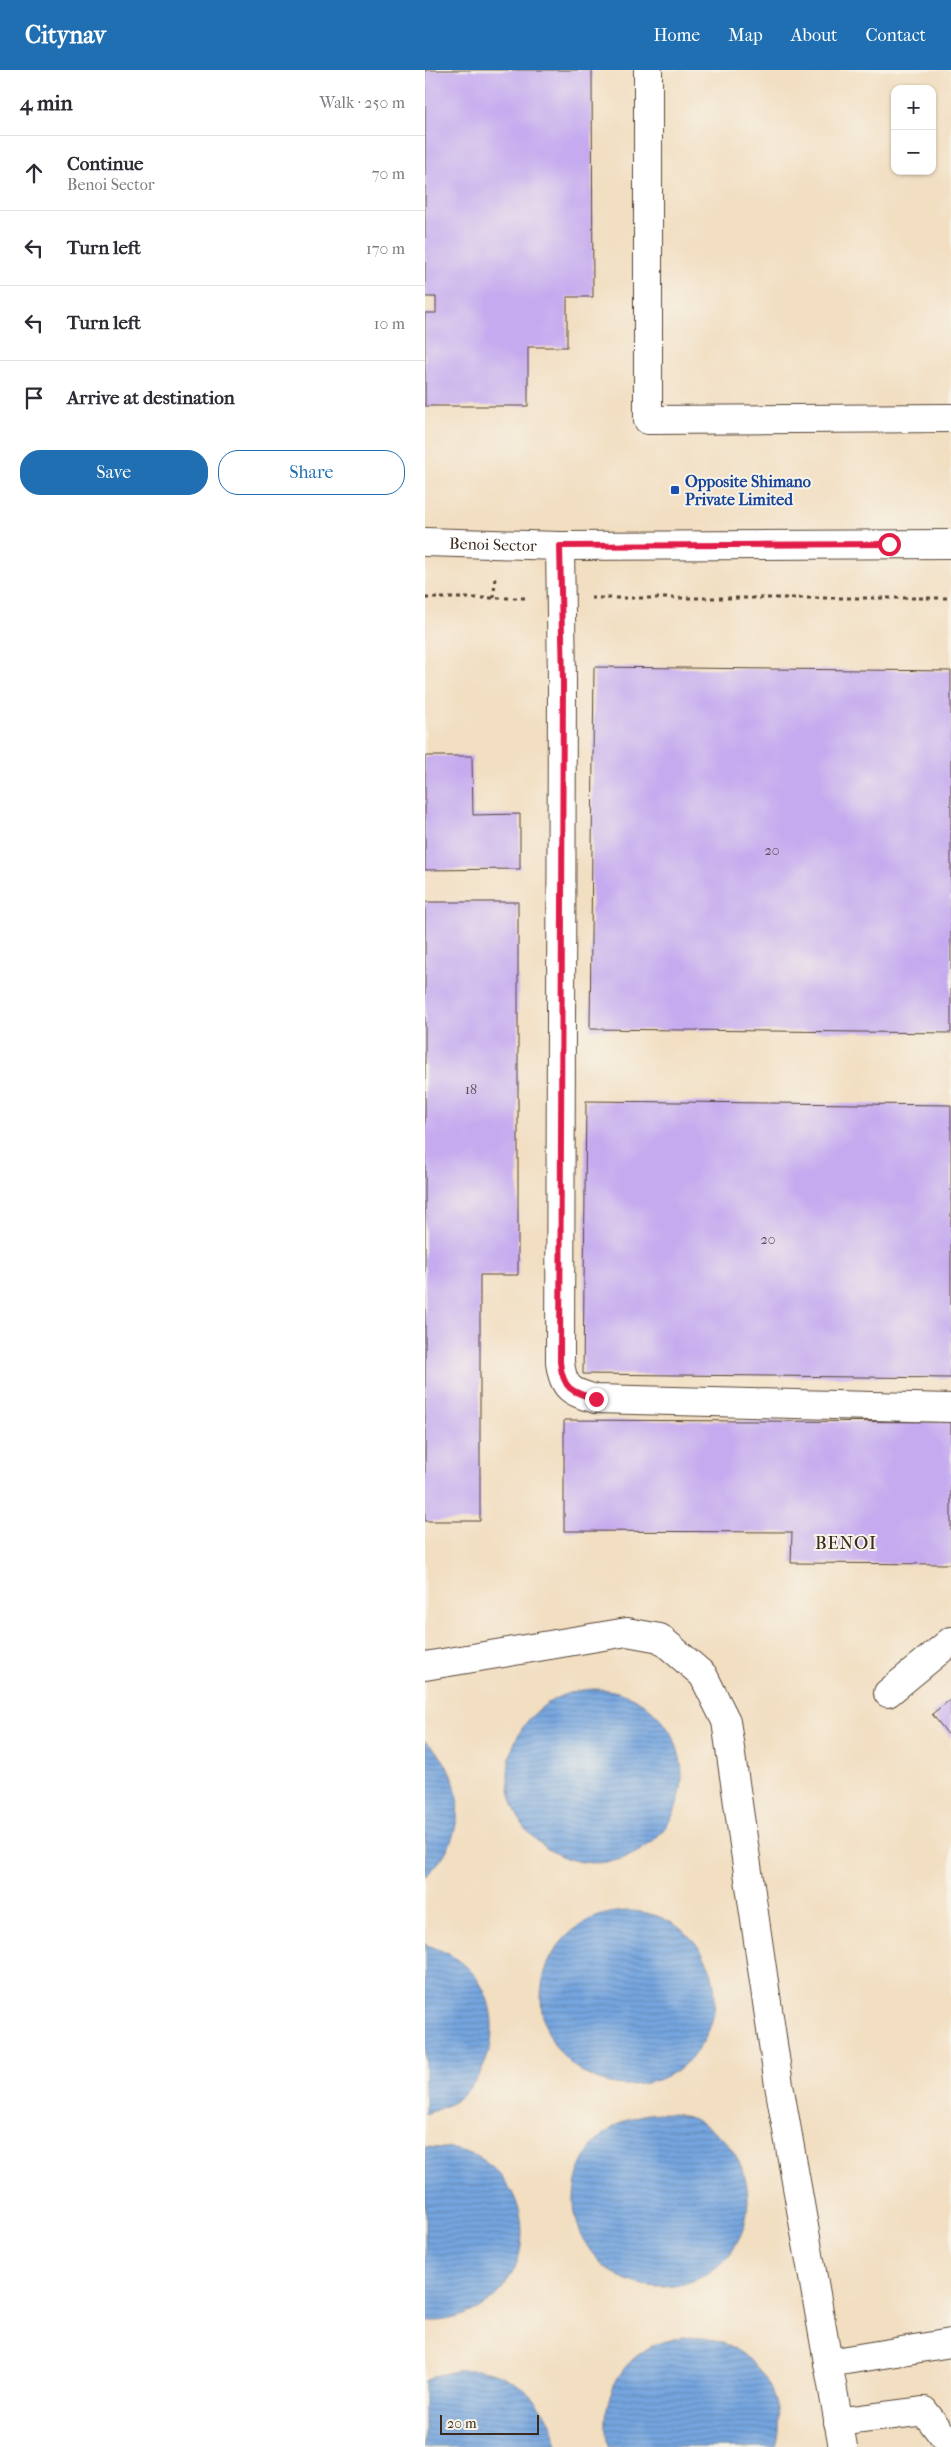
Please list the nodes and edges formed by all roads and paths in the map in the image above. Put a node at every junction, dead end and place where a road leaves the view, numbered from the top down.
1 (648, 70) edge
2 (951, 418) edge
3 (425, 542) edge
4 (951, 544) edge
5 (560, 546) junction
6 (425, 598) edge
7 (561, 598) junction
8 (951, 598) edge
9 (951, 1408) edge
10 (951, 1641) edge
11 (425, 1666) edge
12 (888, 1693) dead end
13 (951, 2343) edge
14 (828, 2363) junction
15 (841, 2435) edge
16 (951, 2446) edge

1 - 2 street
3 - 5 street, Benoi Sector
4 - 5 street, Benoi Sector
5 - 7 street
6 - 7 path
7 - 8 path
7 - 9 street
10 - 12 street
11 - 14 street
13 - 14 street
14 - 15 street
15 - 16 street

